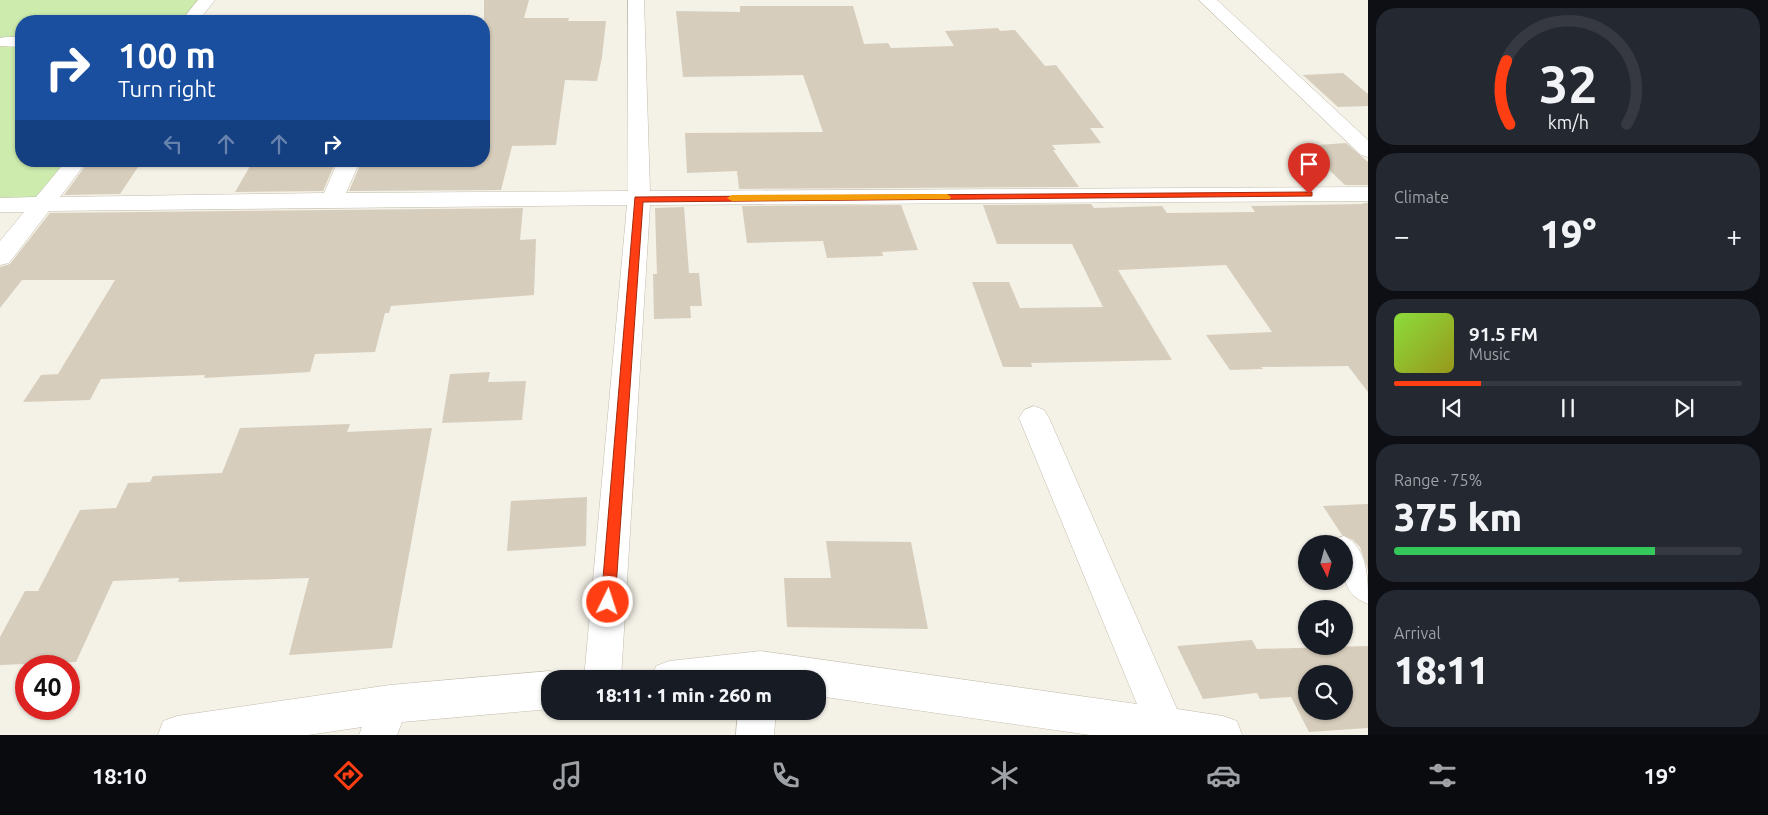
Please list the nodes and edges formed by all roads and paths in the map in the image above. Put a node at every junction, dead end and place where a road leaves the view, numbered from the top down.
1 (207, 0) edge
2 (636, 0) edge
3 (1207, 0) edge
4 (194, 15) edge
5 (1368, 151) edge
6 (72, 167) edge
7 (346, 167) edge
8 (1368, 194) edge
9 (639, 199) junction
10 (332, 200) junction
11 (0, 204) edge
12 (42, 205) junction
13 (0, 257) edge
14 (1034, 418) dead end
15 (1353, 566) edge
16 (1368, 588) edge
17 (603, 670) edge
18 (826, 683) edge
19 (541, 692) edge
20 (384, 720) edge
21 (756, 720) edge
22 (1166, 728) junction
23 (177, 735) edge
24 (755, 735) edge
25 (1223, 735) edge

1 - 4 street
2 - 9 street
3 - 5 street
6 - 12 street
7 - 10 street
8 - 9 street
9 - 10 street
9 - 17 street
10 - 12 street
11 - 12 street
12 - 13 street
14 - 22 street
15 - 16 street
18 - 22 street
19 - 20 street
20 - 23 street
21 - 24 street
22 - 25 street

